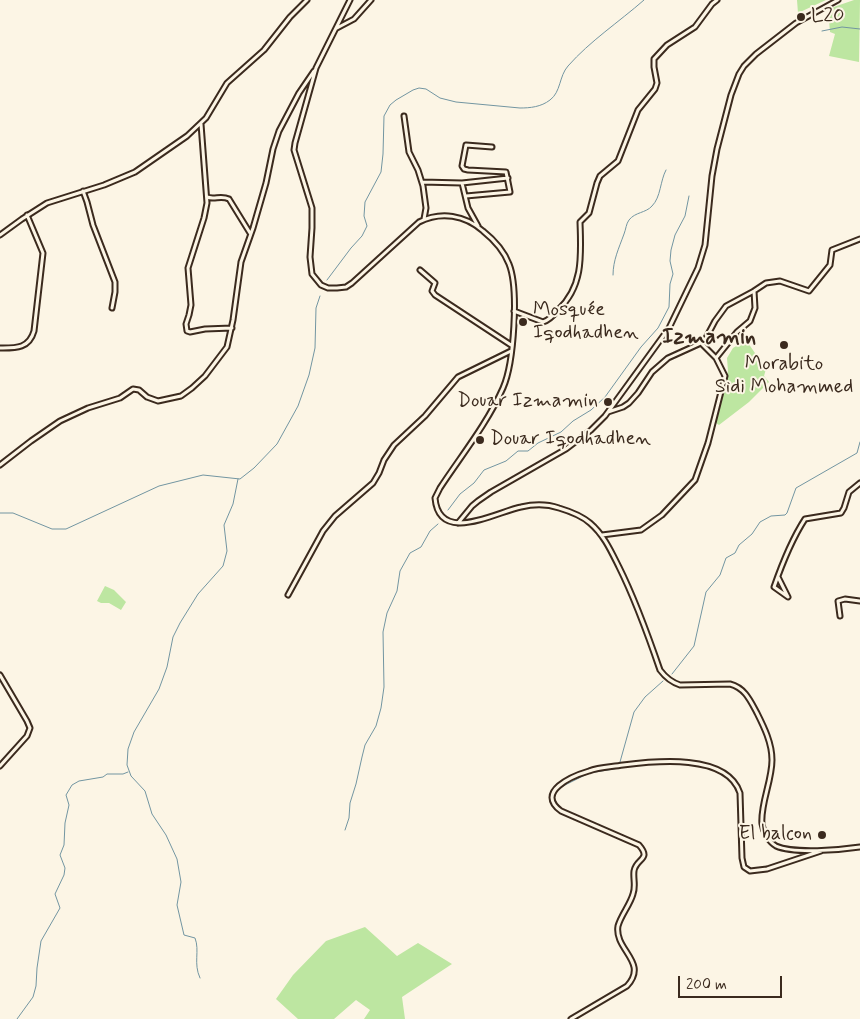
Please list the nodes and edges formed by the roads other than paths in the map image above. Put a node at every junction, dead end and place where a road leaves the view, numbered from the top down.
1 (307, 0) edge
2 (350, 0) edge
3 (371, 0) edge
4 (717, 0) edge
5 (838, 0) edge
6 (337, 28) junction
7 (316, 68) junction
8 (404, 116) dead end
9 (201, 124) junction
10 (492, 147) dead end
11 (508, 178) junction
12 (422, 182) junction
13 (462, 183) junction
14 (83, 191) junction
15 (466, 196) junction
16 (207, 197) junction
17 (27, 215) junction
18 (424, 220) junction
19 (478, 227) junction
20 (251, 234) junction
21 (0, 236) edge
22 (860, 239) edge
23 (420, 270) dead end
24 (754, 291) junction
25 (112, 308) dead end
26 (514, 311) junction
27 (232, 328) junction
28 (701, 344) junction
29 (0, 348) edge
30 (512, 348) junction
31 (716, 358) junction
32 (608, 412) junction
33 (0, 465) edge
34 (860, 483) edge
35 (458, 523) junction
36 (602, 535) junction
37 (778, 577) junction
38 (288, 595) dead end
39 (860, 601) edge
40 (840, 616) dead end
41 (0, 675) edge
42 (0, 766) edge
43 (860, 847) edge
44 (826, 849) junction
45 (571, 1019) edge

1 - 9 street
2 - 6 street
3 - 6 street
4 - 26 street
5 - 32 street
6 - 7 street
7 - 18 street
7 - 20 street
8 - 12 street
9 - 14 street
9 - 16 street
10 - 11 street
11 - 13 street
11 - 15 street
12 - 13 street
12 - 18 street
13 - 15 street
14 - 17 street
14 - 25 street
15 - 19 street
16 - 20 street
16 - 27 street
17 - 21 street
17 - 29 street
18 - 19 street
19 - 26 street
20 - 27 street
22 - 24 street
23 - 30 street
24 - 28 street
24 - 31 street
26 - 30 street
27 - 33 street
28 - 31 street
28 - 32 street
30 - 35 street
30 - 38 street
31 - 36 street
32 - 35 street
34 - 37 street
35 - 36 street
36 - 44 street
37 - 37 street
39 - 40 street
41 - 42 street
43 - 44 street
44 - 45 street

